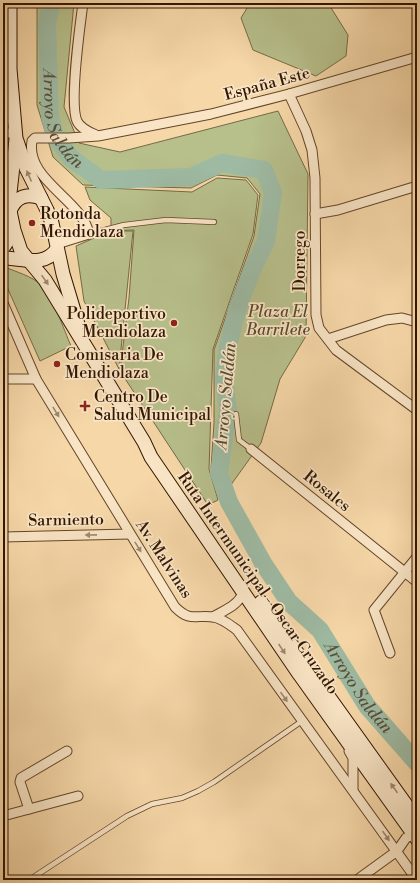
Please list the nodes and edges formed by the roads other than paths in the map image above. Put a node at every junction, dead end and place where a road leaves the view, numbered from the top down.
1 (10, 3) edge
2 (83, 3) edge
3 (417, 57) edge
4 (289, 94) junction
5 (12, 135) edge
6 (98, 136) junction
7 (417, 186) edge
8 (41, 198) junction
9 (315, 214) junction
10 (10, 215) junction
11 (214, 222) dead end
12 (89, 234) junction
13 (57, 246) junction
14 (3, 248) edge
15 (3, 258) edge
16 (27, 259) junction
17 (3, 303) edge
18 (417, 322) edge
19 (328, 340) junction
20 (85, 345) junction
21 (3, 379) edge
22 (36, 379) junction
23 (417, 410) edge
24 (236, 414) dead end
25 (144, 442) junction
26 (251, 449) joint
27 (130, 534) junction
28 (3, 537) edge
29 (417, 557) edge
30 (405, 573) junction
31 (417, 582) edge
32 (243, 592) junction
33 (213, 617) junction
34 (390, 653) dead end
35 (299, 674) junction
36 (302, 721) junction
37 (67, 751) dead end
38 (353, 789) junction
39 (78, 796) dead end
40 (29, 809) junction
41 (3, 816) edge
42 (417, 820) edge
43 (416, 834) edge
44 (397, 851) junction
45 (29, 880) edge
46 (357, 880) edge
47 (417, 880) edge

1 - 5 main road, Ruta Intermunicipal - Oscar Cruzado
2 - 6 street
3 - 4 street, España Este
4 - 6 street, España Este
4 - 9 street, Dorrego
8 -> 5 main road, Ruta Intermunicipal - Oscar Cruzado
5 - 10 main road, Ruta Intermunicipal - Oscar Cruzado
6 - 12 street, España Este
7 - 9 street
8 - 10 main road
8 - 13 main road, Ruta Intermunicipal - Oscar Cruzado
9 - 19 street, Dorrego
10 - 14 main road
10 - 16 main road, Ruta Intermunicipal - Oscar Cruzado
11 - 12 lane
12 - 13 street
13 - 16 main road
13 - 20 main road, Ruta Intermunicipal - Oscar Cruzado
15 - 16 main road
16 -> 20 main road, Ruta Intermunicipal - Oscar Cruzado
17 - 22 street, Av. Malvinas
18 - 19 street
19 - 23 street, Dorrego
20 - 25 main road, Ruta Intermunicipal - Oscar Cruzado
21 - 22 street
22 -> 27 street, Av. Malvinas
24 - 26 lane, Rosales
25 - 32 main road, Ruta Intermunicipal - Oscar Cruzado
42 -> 25 main road, Ruta Intermunicipal - Oscar Cruzado
26 - 30 street, Rosales
27 -> 28 street, Sarmiento
27 -> 33 street, Av. Malvinas
29 - 30 street
30 - 31 street, Rosales
30 - 34 street
32 - 33 street
32 -> 35 main road, Ruta Intermunicipal - Oscar Cruzado
33 -> 36 street, Av. Malvinas
35 - 38 street
35 - 43 main road, Ruta Intermunicipal - Oscar Cruzado
36 - 38 street, Av. Malvinas
36 - 45 lane
37 - 40 street
38 -> 44 street, Av. Malvinas
39 - 40 street
40 - 41 street
43 - 44 street
44 - 46 street
44 - 47 street, Av. Malvinas

